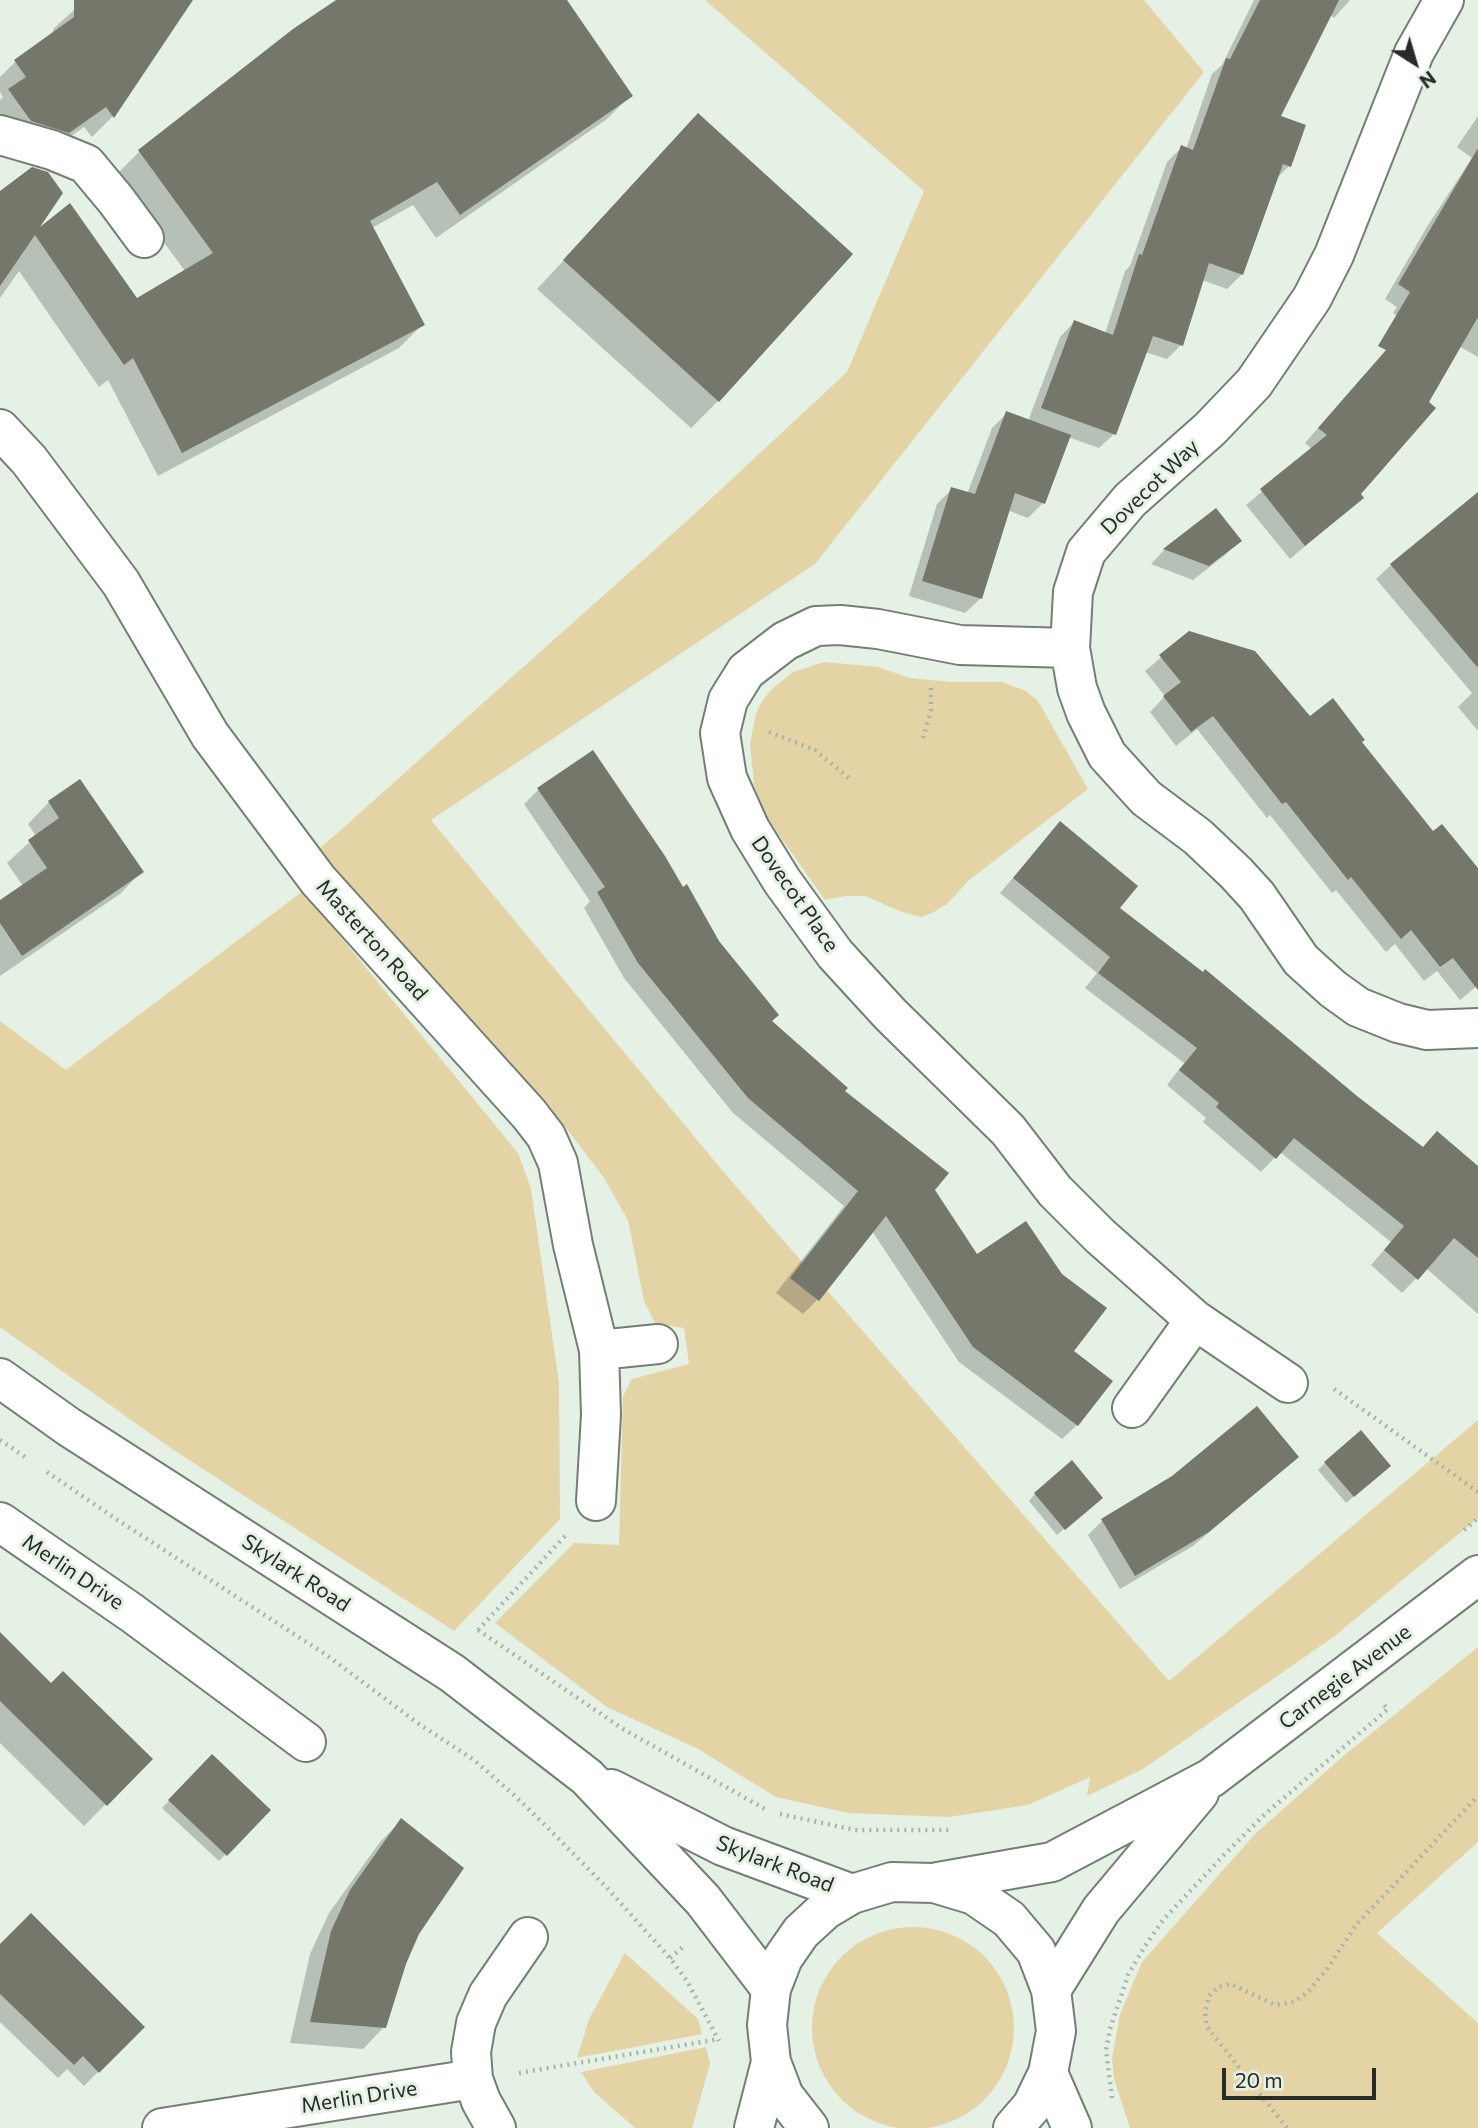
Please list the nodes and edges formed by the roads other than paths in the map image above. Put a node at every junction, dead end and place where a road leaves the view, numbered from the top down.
1 (1444, 0) edge
2 (0, 135) edge
3 (144, 238) dead end
4 (0, 429) edge
5 (1070, 648) junction
6 (1478, 1028) edge
7 (1195, 1320) junction
8 (658, 1345) dead end
9 (598, 1350) junction
10 (0, 1378) edge
11 (1288, 1383) road end
12 (1132, 1408) dead end
13 (596, 1501) road end
14 (5, 1534) edge
15 (1478, 1575) edge
16 (306, 1742) dead end
17 (587, 1777) junction
18 (1211, 1778) junction
19 (934, 1883) junction
20 (852, 1894) junction
21 (528, 1937) dead end
22 (771, 1989) junction
23 (1051, 1990) junction
24 (771, 2062) junction
25 (1048, 2073) junction
26 (473, 2079) junction
27 (162, 2128) edge
28 (496, 2128) edge
29 (754, 2128) edge
30 (809, 2128) edge
31 (1013, 2128) edge
32 (1072, 2128) edge

1 - 5 street, Dovecot Way
2 - 3 street
4 - 9 street, Masterton Road
5 - 6 street, Dovecot Way
5 - 7 street, Dovecot Place
7 - 11 street, Dovecot Place
7 - 12 street
8 - 9 street
9 - 13 street, Masterton Road
10 - 17 street, Skylark Road
14 - 16 street, Merlin Drive
15 - 18 street, Carnegie Avenue
17 - 20 street, Skylark Road
17 - 22 street, Skylark Road
18 - 19 street, Carnegie Avenue
18 - 23 street, Carnegie Avenue
19 - 20 street
19 - 23 street
20 - 22 street
21 - 26 street
22 - 24 street
23 - 25 street
24 - 29 street
24 - 30 street
25 - 31 street
25 - 32 street
26 - 27 street, Merlin Drive
26 - 28 street

